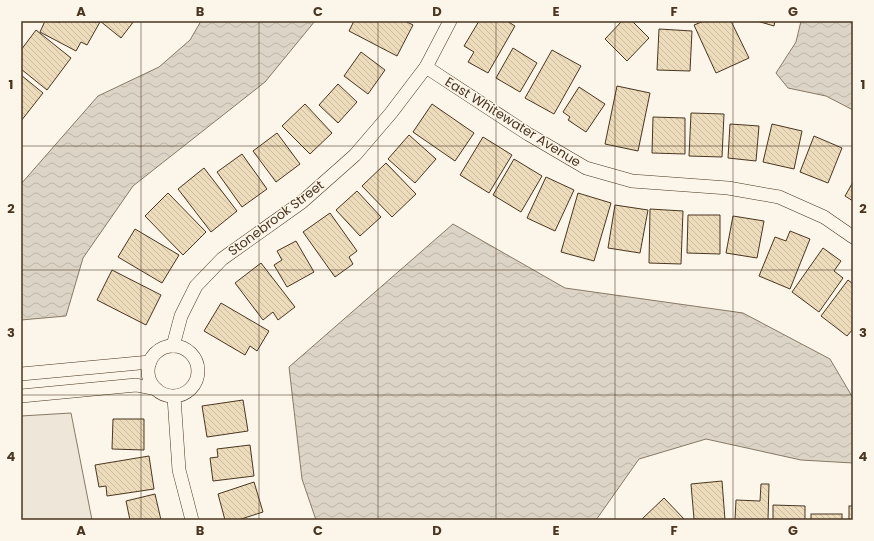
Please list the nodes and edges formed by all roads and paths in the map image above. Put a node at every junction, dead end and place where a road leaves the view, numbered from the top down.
1 (450, 21) edge
2 (426, 67) junction
3 (853, 237) edge
4 (173, 346) junction
5 (150, 362) junction
6 (21, 374) edge
7 (156, 389) junction
8 (21, 396) edge
9 (174, 397) junction
10 (192, 520) edge

1 - 2 street, Stonebrook Street
2 - 3 street, East Whitewater Avenue
2 - 4 street, Stonebrook Street
4 - 5 street
4 - 9 street
5 - 6 street
5 - 7 street
7 - 8 street
7 - 9 street
9 - 10 street

